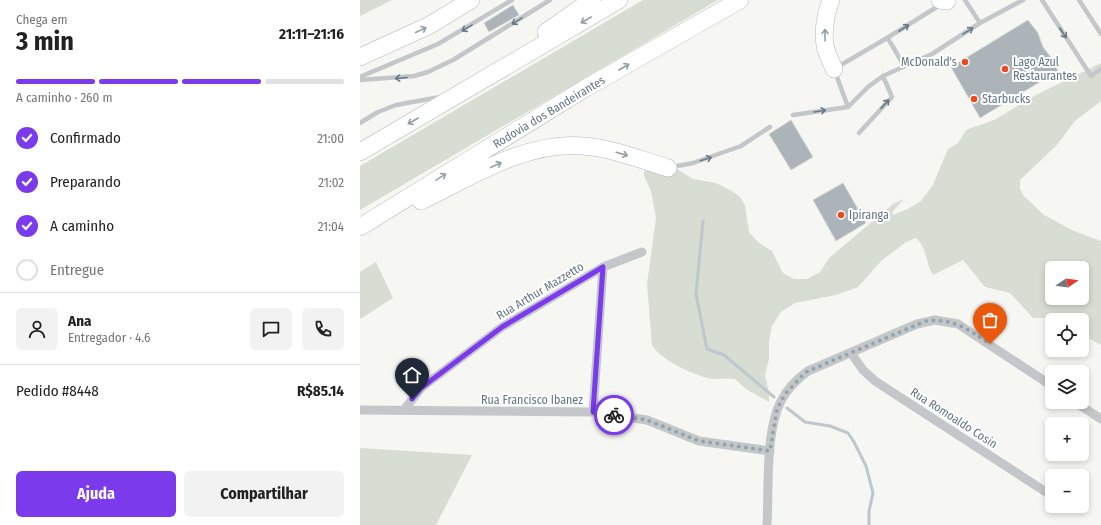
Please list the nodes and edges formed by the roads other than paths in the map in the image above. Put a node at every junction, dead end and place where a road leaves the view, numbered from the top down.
1 (471, 0) edge
2 (512, 0) edge
3 (550, 0) edge
4 (592, 0) edge
5 (619, 0) edge
6 (740, 0) edge
7 (831, 0) edge
8 (945, 0) edge
9 (966, 0) edge
10 (1023, 0) edge
11 (1042, 0) edge
12 (1079, 0) edge
13 (980, 24) junction
14 (1101, 34) edge
15 (887, 38) junction
16 (360, 57) edge
17 (904, 66) junction
18 (834, 69) junction
19 (1101, 69) edge
20 (883, 76) junction
21 (360, 79) edge
22 (460, 94) junction
23 (848, 107) junction
24 (793, 115) dead end
25 (360, 123) edge
26 (770, 127) dead end
27 (859, 133) dead end
28 (360, 152) edge
29 (668, 168) joint
30 (360, 227) edge
31 (360, 231) edge
32 (642, 252) dead end
33 (603, 267) junction
34 (851, 352) junction
35 (1045, 381) edge
36 (1086, 409) edge
37 (360, 410) edge
38 (404, 410) junction
39 (593, 412) junction
40 (1101, 419) edge
41 (770, 451) junction
42 (1045, 491) edge
43 (767, 525) edge

16 -> 1 highway
2 -> 21 lane
3 -> 21 lane
4 - 22 highway
5 -> 22 highway
30 -> 6 highway, Rodovia dos Bandeirantes
18 -> 7 highway
15 -> 8 lane
9 - 13 lane
10 - 13 lane
11 -> 19 lane
12 - 14 lane
17 -> 13 lane
15 - 17 lane
15 - 18 lane
17 - 20 lane
18 - 23 lane
20 - 23 lane
27 -> 20 lane
22 - 25 lane
22 -> 28 highway
24 -> 23 lane
29 -> 26 lane
31 -> 29 highway
32 - 33 street, Rua Arthur Mazzetto
33 - 38 street, Rua Arthur Mazzetto
33 - 39 street
34 - 35 street
34 - 41 street
34 - 42 street, Rua Romoaldo Cosin
36 - 40 street
37 - 38 street, Rua Francisco Ibanez
38 - 39 street, Rua Francisco Ibanez
39 - 41 street, Rua Francisco Ibanez
41 - 43 street

